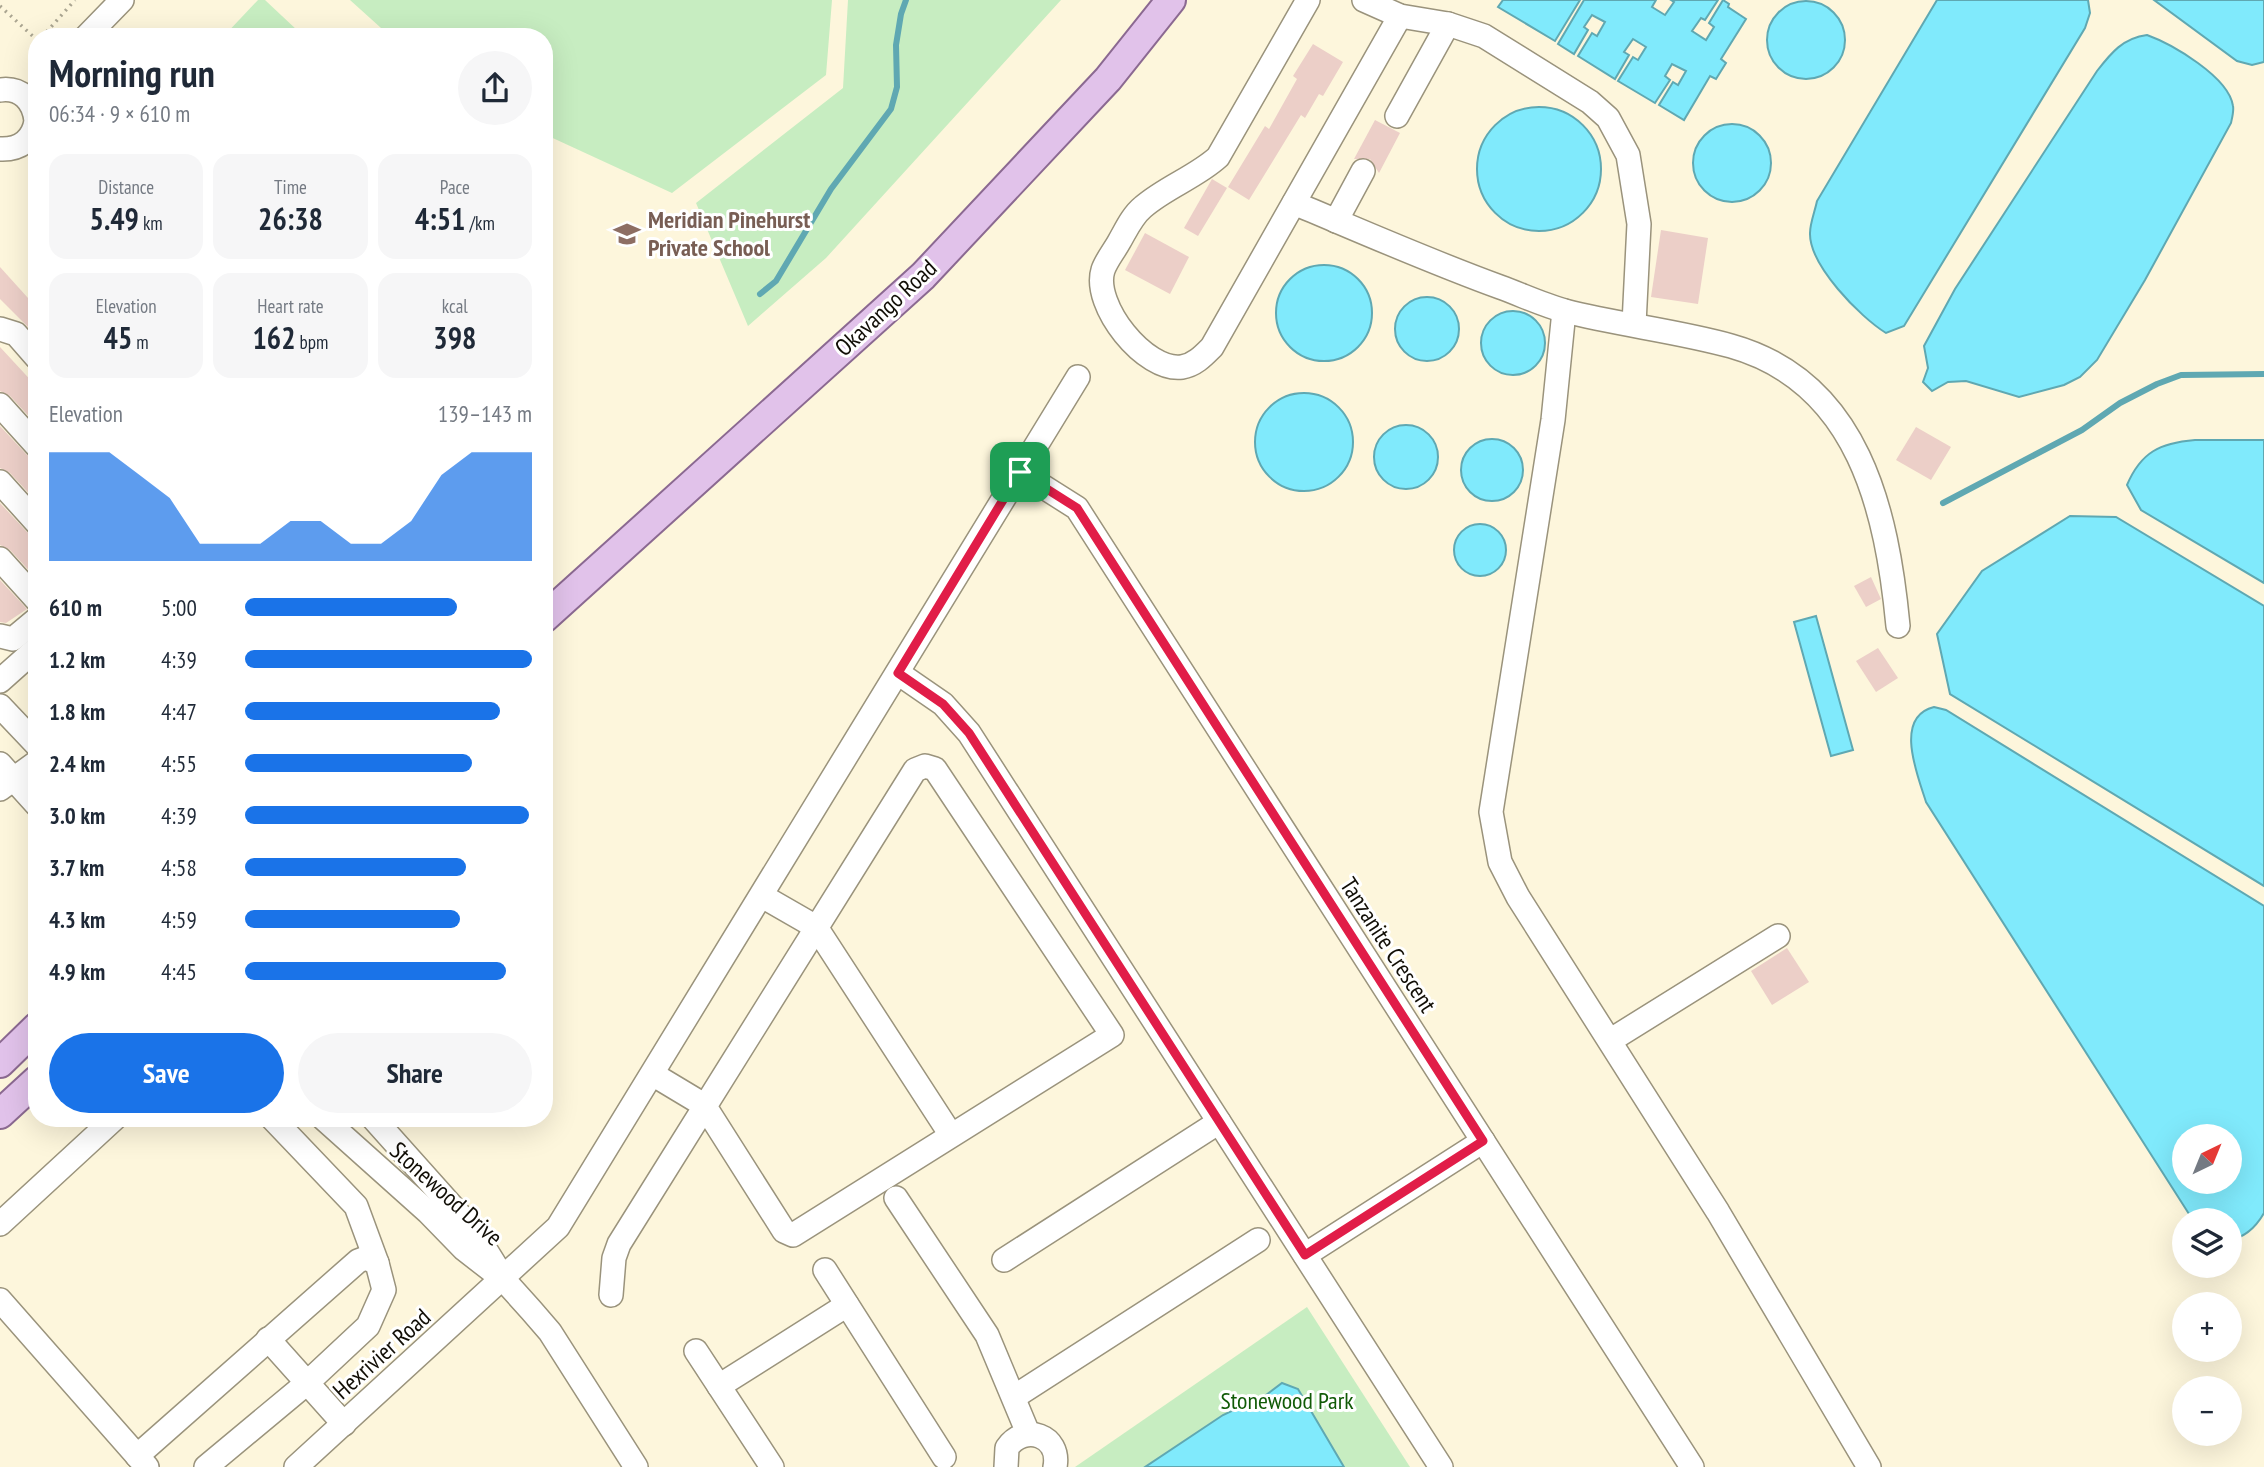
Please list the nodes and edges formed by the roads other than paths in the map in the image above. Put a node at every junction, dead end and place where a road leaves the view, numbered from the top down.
1 (122, 0) edge
2 (1171, 0) edge
3 (1308, 0) edge
4 (1364, 0) edge
5 (1400, 16) junction
6 (1448, 24) junction
7 (95, 28) edge
8 (0, 90) edge
9 (28, 92) edge
10 (1397, 116) dead end
11 (28, 139) edge
12 (0, 149) edge
13 (1363, 171) dead end
14 (1294, 204) junction
15 (1336, 221) junction
16 (1564, 311) junction
17 (1634, 324) junction
18 (0, 329) edge
19 (28, 348) edge
20 (1078, 377) dead end
21 (0, 405) edge
22 (28, 436) edge
23 (1020, 472) junction
24 (0, 482) edge
25 (28, 513) edge
26 (0, 559) edge
27 (28, 590) edge
28 (575, 590) junction
29 (553, 605) edge
30 (553, 610) edge
31 (28, 626) edge
32 (1898, 626) dead end
33 (0, 636) edge
34 (28, 656) edge
35 (898, 673) junction
36 (0, 681) edge
37 (0, 706) edge
38 (28, 736) edge
39 (28, 766) edge
40 (5, 778) edge
41 (28, 797) edge
42 (762, 897) junction
43 (816, 928) junction
44 (1779, 936) dead end
45 (28, 1036) edge
46 (1611, 1040) junction
47 (0, 1063) edge
48 (654, 1074) junction
49 (28, 1088) edge
50 (705, 1105) junction
51 (0, 1114) edge
52 (1219, 1122) junction
53 (105, 1127) edge
54 (281, 1127) edge
55 (333, 1127) edge
56 (381, 1127) edge
57 (951, 1135) junction
58 (1483, 1141) junction
59 (896, 1198) dead end
60 (0, 1224) edge
61 (1258, 1240) dead end
62 (1305, 1255) junction
63 (1004, 1260) dead end
64 (377, 1263) junction
65 (825, 1270) dead end
66 (504, 1280) junction
67 (611, 1296) dead end
68 (0, 1300) edge
69 (847, 1305) junction
70 (268, 1339) junction
71 (696, 1351) dead end
72 (307, 1383) junction
73 (719, 1386) junction
74 (1014, 1397) junction
75 (344, 1424) junction
76 (1028, 1433) junction
77 (142, 1461) edge
78 (943, 1464) edge
79 (206, 1467) edge
80 (296, 1467) edge
81 (636, 1467) edge
82 (772, 1467) edge
83 (1005, 1467) edge
84 (1055, 1467) edge
85 (1441, 1467) edge
86 (1692, 1467) edge
87 (1868, 1467) edge

1 - 7 street
2 - 28 main road, Okavango Road
3 - 14 street
4 - 5 street
5 - 6 street
5 - 14 street
6 - 10 street
6 - 17 street
8 - 9 street
11 - 12 street
13 - 15 street
14 - 15 street
15 - 16 street
16 - 17 street
16 - 46 street
17 - 32 street
18 - 19 street
20 - 23 street, Hexrivier Road
21 - 22 street
23 - 35 street, Hexrivier Road
23 - 58 street, Tanzanite Crescent
24 - 25 street
26 - 27 street
28 - 29 main road, Okavango Road
28 - 30 main road, Okavango Road
31 - 33 street
34 - 36 street
35 - 42 street, Hexrivier Road
35 - 52 street
37 - 38 street
39 - 40 street
40 - 41 street
42 - 43 street
42 - 48 street, Hexrivier Road
43 - 50 street
43 - 57 street
43 - 57 street
44 - 46 street
45 - 47 main road
46 - 87 street
48 - 50 street
48 - 66 street, Hexrivier Road
49 - 51 main road
50 - 57 street
50 - 67 street
52 - 62 street
52 - 63 street
53 - 60 street
54 - 64 street
55 - 66 street, Stonewood Drive
56 - 66 street, Stonewood Drive
58 - 62 street
58 - 86 street, Tanzanite Crescent
59 - 74 street
61 - 74 street
62 - 85 street
64 - 70 street
64 - 72 street
65 - 69 street
66 - 75 street, Hexrivier Road
66 - 81 street, Stonewood Drive
68 - 77 street
69 - 73 street
69 - 78 street
70 - 72 street
70 - 77 street
71 - 73 street
72 - 75 street
72 - 79 street
73 - 82 street
74 - 76 street
75 - 80 street, Hexrivier Road
76 - 83 street
76 - 84 street

